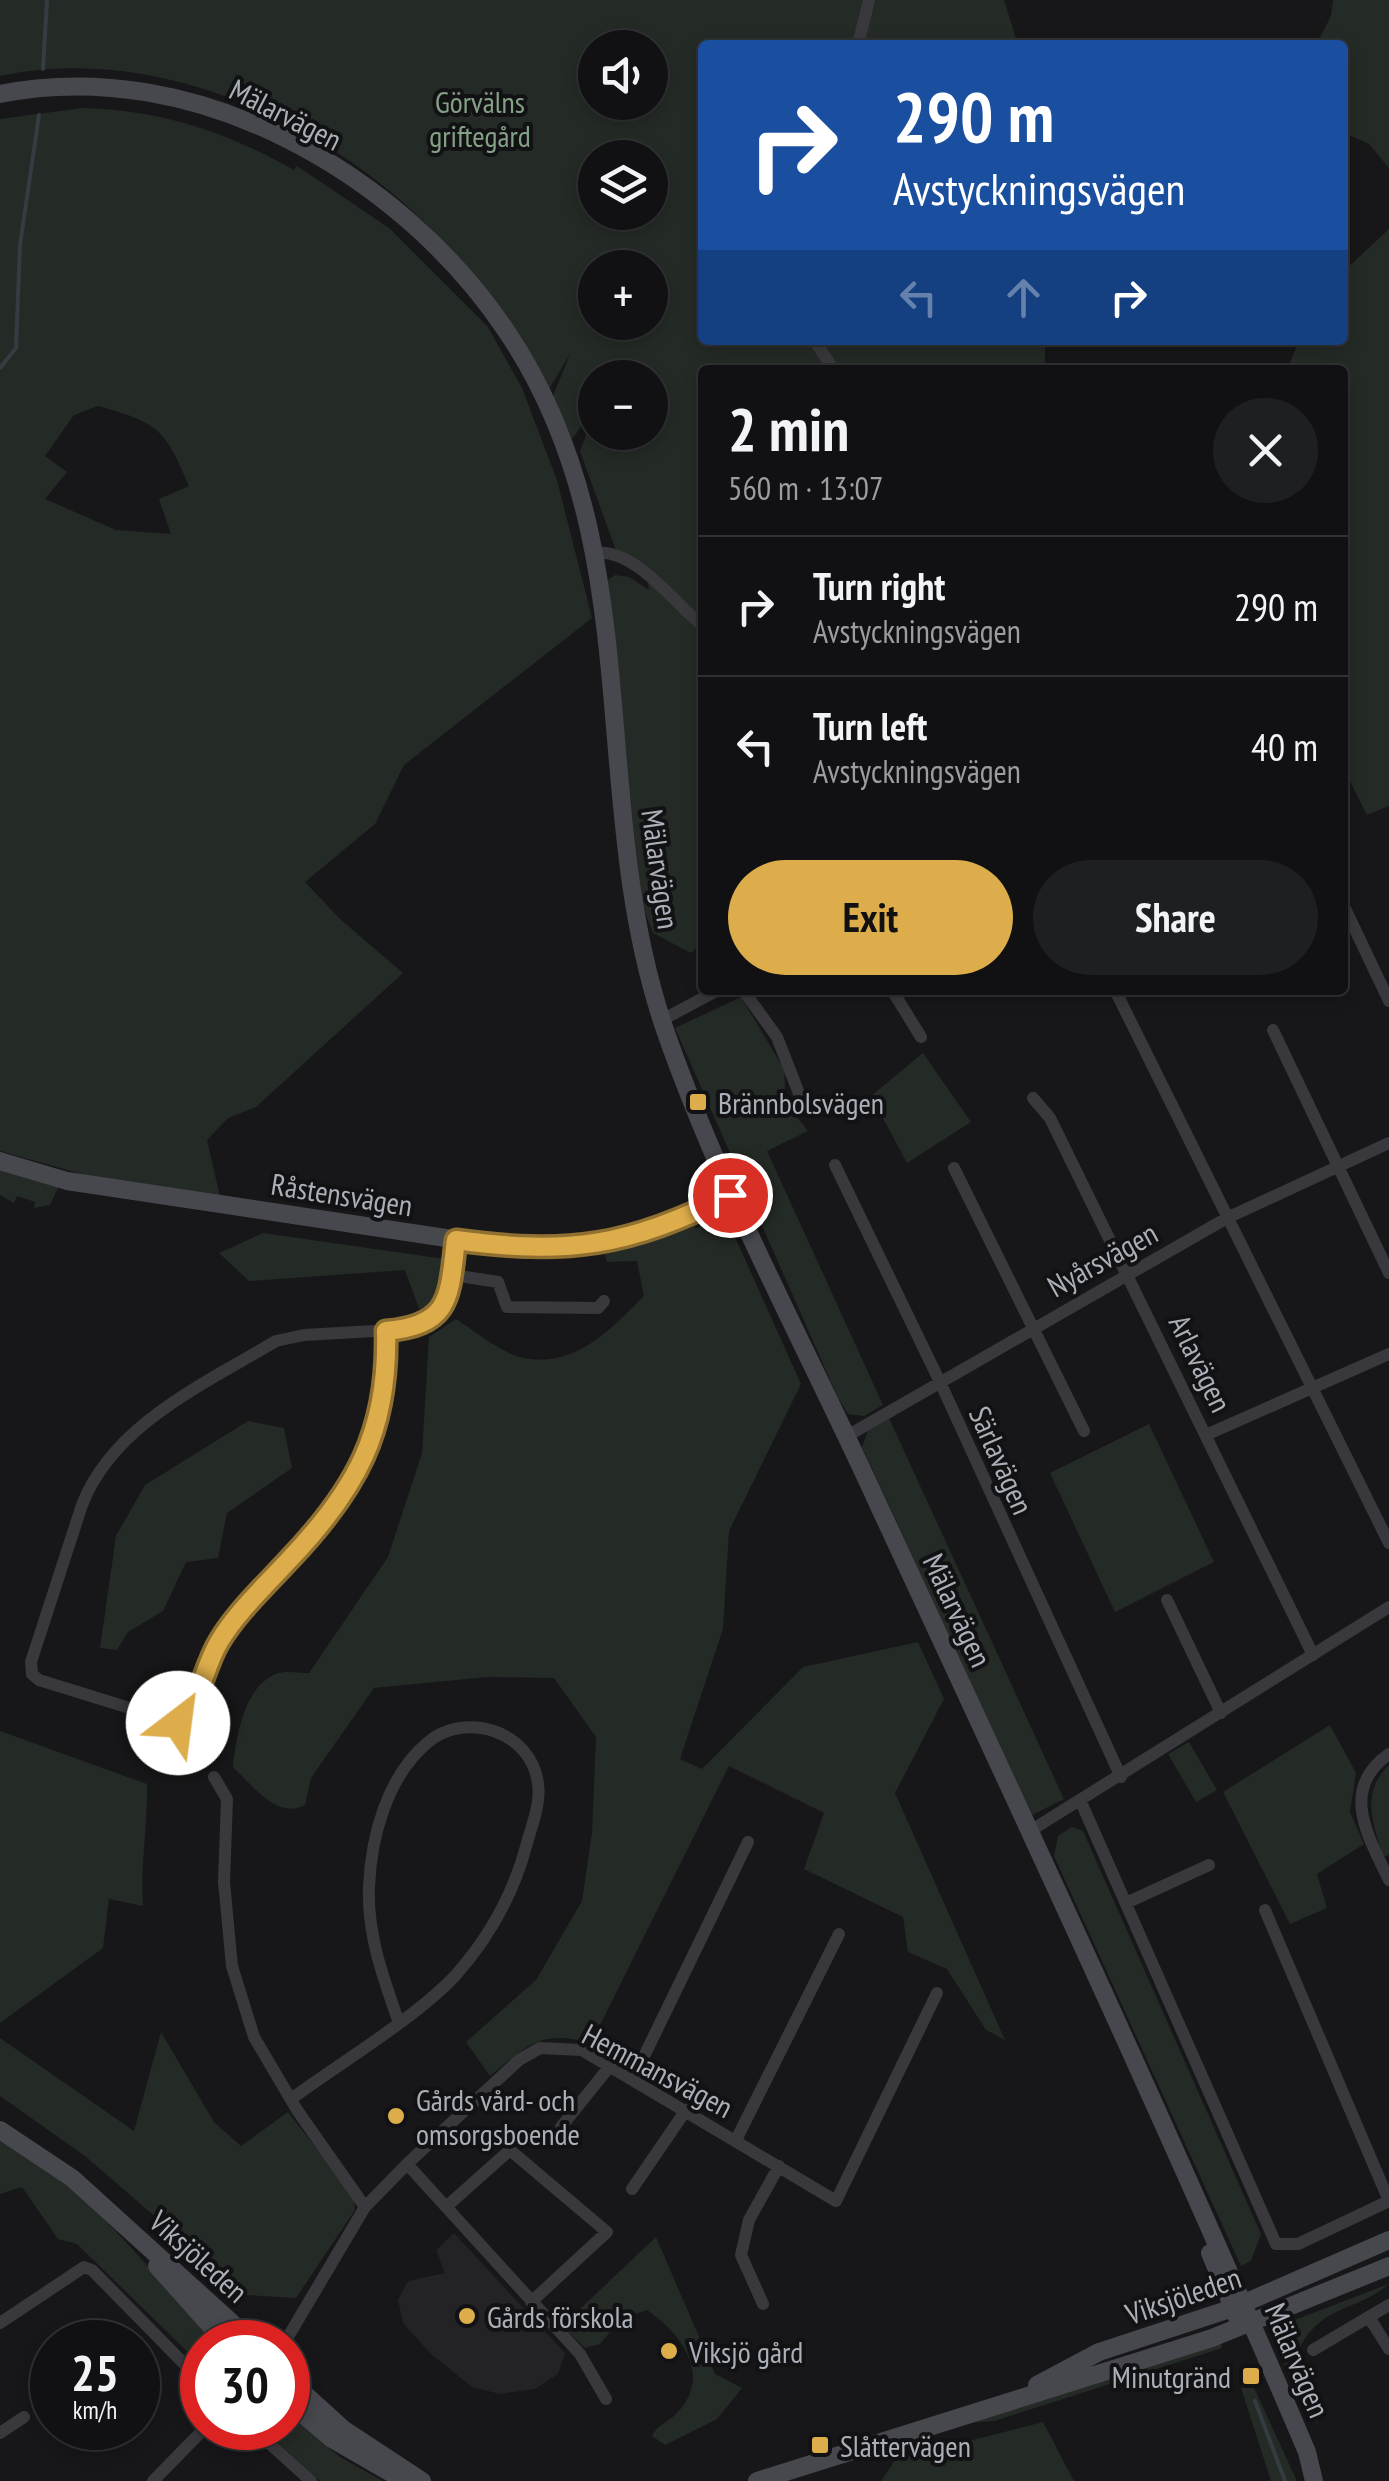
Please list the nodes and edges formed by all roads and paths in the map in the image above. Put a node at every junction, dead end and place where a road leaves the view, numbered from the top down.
1 (869, 0) edge
2 (859, 40) edge
3 (0, 94) edge
4 (596, 553) junction
5 (698, 621) edge
6 (1348, 915) edge
7 (709, 995) edge
8 (747, 995) edge
9 (895, 995) edge
10 (1117, 995) edge
11 (1389, 1001) edge
12 (662, 1020) junction
13 (1273, 1030) dead end
14 (921, 1036) dead end
15 (800, 1096) dead end
16 (1033, 1098) dead end
17 (1389, 1143) edge
18 (0, 1161) edge
19 (835, 1165) dead end
20 (1340, 1166) junction
21 (954, 1168) dead end
22 (730, 1195) junction
23 (1227, 1218) junction
24 (456, 1240) junction
25 (1129, 1272) junction
26 (1389, 1272) edge
27 (453, 1275) junction
28 (604, 1301) dead end
29 (1032, 1326) junction
30 (386, 1331) junction
31 (1389, 1354) edge
32 (940, 1382) junction
33 (1312, 1390) junction
34 (1084, 1431) dead end
35 (1208, 1434) junction
36 (847, 1436) junction
37 (1389, 1543) edge
38 (1167, 1600) dead end
39 (1389, 1607) edge
40 (1313, 1655) junction
41 (1221, 1713) junction
42 (1389, 1754) edge
43 (214, 1777) dead end
44 (1120, 1777) junction
45 (1081, 1802) junction
46 (1030, 1831) junction
47 (748, 1842) dead end
48 (1209, 1865) dead end
49 (1389, 1880) edge
50 (1126, 1902) junction
51 (1264, 1910) dead end
52 (839, 1934) dead end
53 (938, 1993) dead end
54 (398, 2020) junction
55 (610, 2066) junction
56 (633, 2079) junction
57 (290, 2100) junction
58 (686, 2110) junction
59 (561, 2127) dead end
60 (0, 2130) edge
61 (736, 2140) junction
62 (408, 2164) junction
63 (780, 2166) junction
64 (632, 2189) dead end
65 (1389, 2201) edge
66 (365, 2206) junction
67 (446, 2208) junction
68 (107, 2210) junction
69 (1389, 2240) edge
70 (1389, 2266) edge
71 (532, 2302) junction
72 (762, 2304) dead end
73 (1389, 2305) edge
74 (1239, 2306) junction
75 (1369, 2317) junction
76 (205, 2320) edge
77 (229, 2320) edge
78 (298, 2320) edge
79 (0, 2323) edge
80 (1247, 2326) junction
81 (1389, 2349) edge
82 (1313, 2350) dead end
83 (180, 2360) edge
84 (606, 2399) dead end
85 (310, 2400) edge
86 (997, 2406) junction
87 (24, 2418) dead end
88 (310, 2420) edge
89 (0, 2433) edge
90 (184, 2450) edge
91 (276, 2450) edge
92 (153, 2481) edge
93 (311, 2481) edge
94 (407, 2481) edge
95 (422, 2481) edge
96 (757, 2481) edge
97 (1306, 2481) edge
98 (1314, 2481) edge

1 - 2 street
3 - 4 street, Mälarvägen
4 - 5 street
4 - 12 street, Mälarvägen
6 - 11 street
7 - 12 street
8 - 15 street
9 - 14 street
10 - 23 street
12 - 22 street, Mälarvägen
13 - 20 street
16 - 25 street, Arlavägen
17 - 20 street, Nyårsvägen
18 - 24 street, Råstensvägen
19 - 32 street, Särlavägen
20 - 23 street, Nyårsvägen
20 - 26 street
21 - 29 street
22 - 24 street, Råstensvägen
22 - 36 street, Mälarvägen
23 - 25 street, Nyårsvägen
23 - 33 street
24 - 27 street
25 - 29 street, Nyårsvägen
25 - 35 street, Arlavägen
27 - 28 street
27 - 30 street
29 - 32 street, Nyårsvägen
29 - 34 street
30 - 30 street
31 - 33 street
32 - 36 street, Nyårsvägen
32 - 44 street, Särlavägen
33 - 35 street
33 - 37 street
35 - 40 street, Arlavägen
36 - 46 street, Mälarvägen
38 - 41 street
39 - 40 street
40 - 41 street
41 - 44 street
42 - 49 street
43 - 57 street
44 - 45 street
45 - 46 street
45 - 50 street
46 - 74 street, Mälarvägen
47 - 56 street
48 - 50 street
50 - 65 street
51 - 65 street
52 - 61 street
53 - 63 street, Hemmansvägen
54 - 54 street
54 - 57 street
55 - 56 street, Hemmansvägen
55 - 59 street
55 - 62 street, Hemmansvägen
56 - 58 street, Hemmansvägen
57 - 66 street
58 - 61 street, Hemmansvägen
58 - 64 street
60 - 68 street, Viksjöleden
61 - 63 street, Hemmansvägen
62 - 66 street, Hemmansvägen
62 - 67 street
63 - 72 street
66 - 78 street, Hemmansvägen
67 - 71 street
67 - 71 street
68 - 76 street, Viksjöleden
68 - 77 street, Viksjöleden
69 - 74 street, Viksjöleden
70 - 80 street, Viksjöleden
71 - 84 street
73 - 75 street
74 - 80 street, Mälarvägen
74 - 86 street, Viksjöleden
75 - 81 street
75 - 82 street
79 - 83 street
80 - 86 street, Viksjöleden
80 - 97 street, Mälarvägen
80 - 98 street, Mälarvägen
85 - 95 street
86 - 96 street, Viksjöleden
87 - 89 street
88 - 94 street
90 - 92 street
91 - 93 street

